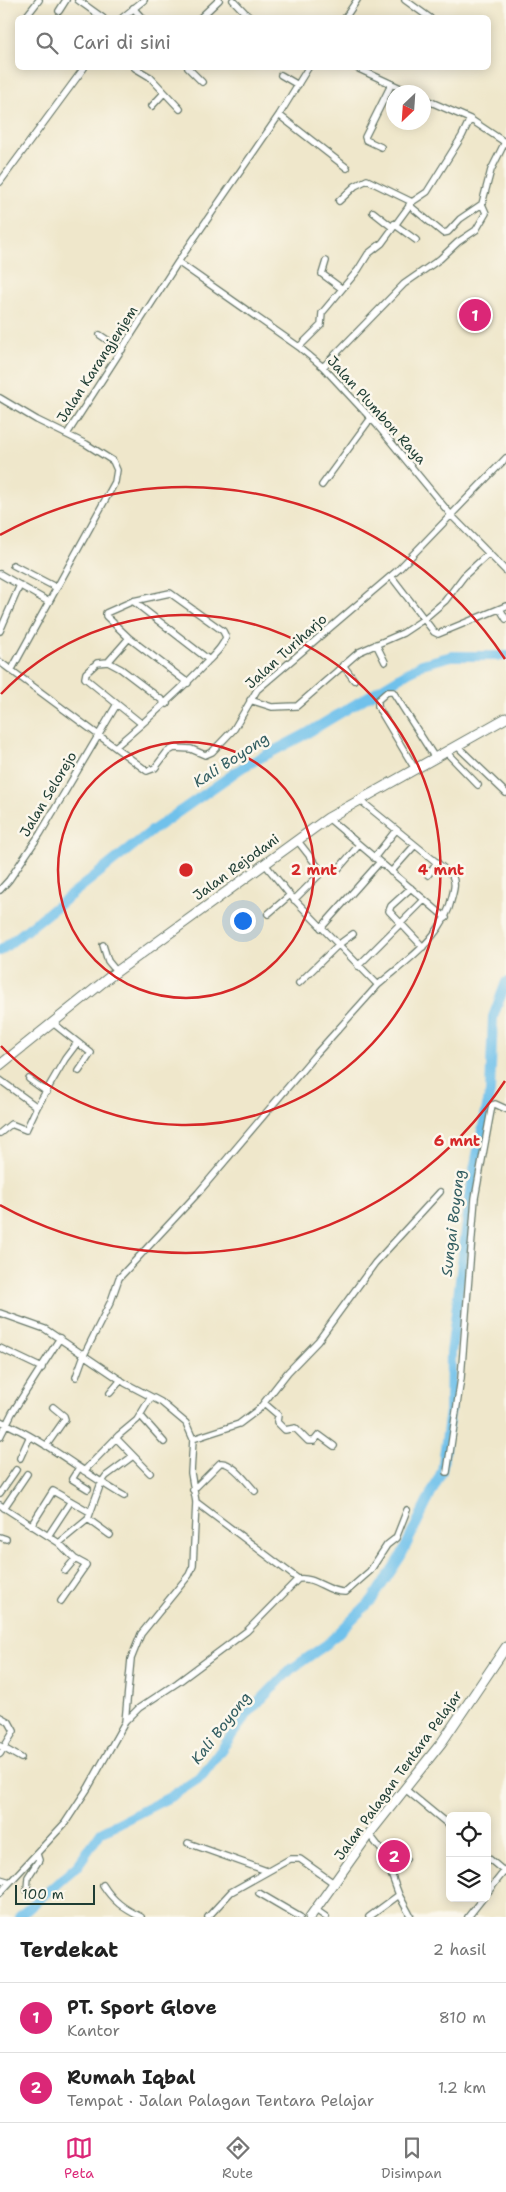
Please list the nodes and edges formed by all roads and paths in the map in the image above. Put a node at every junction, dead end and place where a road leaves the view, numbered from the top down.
1 (39, 0) edge
2 (66, 0) edge
3 (78, 0) edge
4 (144, 0) edge
5 (219, 0) edge
6 (233, 0) edge
7 (358, 0) edge
8 (405, 0) edge
9 (133, 8) junction
10 (59, 11) dead end
11 (27, 15) edge
12 (99, 15) edge
13 (125, 15) edge
14 (139, 15) edge
15 (203, 15) edge
16 (247, 15) edge
17 (347, 15) edge
18 (426, 15) edge
19 (81, 70) edge
20 (144, 70) edge
21 (190, 70) edge
22 (307, 70) edge
23 (361, 70) edge
24 (282, 75) dead end
25 (202, 82) dead end
26 (298, 85) junction
27 (392, 85) edge
28 (164, 92) junction
29 (386, 97) edge
30 (431, 102) edge
31 (152, 106) dead end
32 (180, 109) dead end
33 (280, 115) junction
34 (470, 118) junction
35 (505, 142) edge
36 (381, 147) dead end
37 (347, 168) dead end
38 (0, 182) edge
39 (339, 201) dead end
40 (410, 203) junction
41 (482, 204) junction
42 (373, 212) dead end
43 (393, 226) junction
44 (416, 240) dead end
45 (326, 261) dead end
46 (178, 262) junction
47 (341, 288) junction
48 (100, 335) dead end
49 (300, 347) junction
50 (122, 350) junction
51 (324, 367) junction
52 (0, 398) edge
53 (372, 418) junction
54 (67, 434) junction
55 (506, 458) edge
56 (322, 485) dead end
57 (451, 515) junction
58 (489, 553) junction
59 (13, 565) dead end
60 (506, 571) edge
61 (0, 574) edge
62 (391, 576) junction
63 (20, 585) junction
64 (57, 588) junction
65 (133, 601) junction
66 (49, 602) junction
67 (503, 607) edge
68 (425, 618) junction
69 (506, 619) edge
70 (2, 622) edge
71 (0, 631) edge
72 (129, 638) junction
73 (376, 644) junction
74 (209, 660) junction
75 (0, 662) edge
76 (108, 662) junction
77 (385, 662) dead end
78 (343, 665) junction
79 (12, 668) junction
80 (354, 680) dead end
81 (188, 683) junction
82 (250, 700) junction
83 (117, 704) junction
84 (167, 704) junction
85 (506, 718) edge
86 (142, 724) junction
87 (98, 734) junction
88 (457, 746) junction
89 (115, 747) junction
90 (446, 752) junction
91 (435, 758) junction
92 (415, 769) junction
93 (478, 786) dead end
94 (506, 794) edge
95 (360, 800) junction
96 (328, 818) junction
97 (396, 830) junction
98 (297, 840) junction
99 (359, 845) junction
100 (415, 845) junction
101 (374, 858) junction
102 (437, 862) junction
103 (264, 863) junction
104 (379, 863) junction
105 (339, 868) dead end
106 (391, 872) junction
107 (428, 875) dead end
108 (411, 888) junction
109 (0, 890) edge
110 (292, 898) junction
111 (424, 900) junction
112 (268, 914) dead end
113 (446, 918) junction
114 (401, 923) junction
115 (321, 928) junction
116 (353, 934) dead end
117 (103, 945) dead end
118 (338, 946) junction
119 (423, 948) junction
120 (358, 966) junction
121 (111, 976) junction
122 (298, 982) dead end
123 (378, 985) junction
124 (53, 1023) junction
125 (78, 1043) junction
126 (2, 1061) edge
127 (79, 1072) dead end
128 (29, 1079) dead end
129 (0, 1080) edge
130 (47, 1092) junction
131 (37, 1107) junction
132 (506, 1109) edge
133 (0, 1132) edge
134 (440, 1192) dead end
135 (0, 1313) edge
136 (60, 1338) junction
137 (0, 1348) edge
138 (84, 1355) junction
139 (42, 1368) junction
140 (76, 1377) dead end
141 (121, 1380) junction
142 (110, 1393) dead end
143 (151, 1397) junction
144 (264, 1403) junction
145 (53, 1407) dead end
146 (140, 1415) junction
147 (0, 1421) edge
148 (7, 1424) junction
149 (30, 1436) junction
150 (0, 1437) edge
151 (116, 1438) junction
152 (193, 1439) junction
153 (164, 1442) dead end
154 (46, 1446) junction
155 (334, 1446) dead end
156 (133, 1456) junction
157 (20, 1458) dead end
158 (16, 1470) dead end
159 (81, 1470) junction
160 (447, 1472) dead end
161 (150, 1473) dead end
162 (27, 1474) dead end
163 (101, 1483) junction
164 (88, 1489) dead end
165 (193, 1490) junction
166 (255, 1491) dead end
167 (0, 1493) edge
168 (124, 1496) dead end
169 (71, 1501) junction
170 (196, 1502) junction
171 (2, 1506) edge
172 (407, 1510) dead end
173 (90, 1512) junction
174 (88, 1519) junction
175 (31, 1526) junction
176 (110, 1534) dead end
177 (48, 1536) junction
178 (59, 1543) junction
179 (75, 1559) junction
180 (65, 1570) dead end
181 (298, 1579) junction
182 (61, 1601) dead end
183 (506, 1647) edge
184 (0, 1716) edge
185 (125, 1722) junction
186 (2, 1747) edge
187 (0, 1754) edge
188 (21, 1758) dead end
189 (405, 1789) junction
190 (446, 1823) edge
191 (369, 1834) junction
192 (188, 1843) dead end
193 (384, 1853) junction
194 (37, 1854) junction
195 (406, 1859) dead end
196 (491, 1860) edge
197 (267, 1871) junction
198 (506, 1871) edge
199 (0, 1879) edge
200 (10, 1882) junction
201 (335, 1884) junction
202 (103, 1885) dead end
203 (491, 1888) edge
204 (27, 1890) dead end
205 (259, 1892) dead end
206 (0, 1893) edge
207 (399, 1895) junction
208 (480, 1902) edge
209 (313, 1913) edge
210 (141, 1917) edge
211 (208, 1917) edge
212 (300, 1917) edge
213 (326, 1917) edge
214 (369, 1917) edge
215 (411, 1917) edge
216 (468, 1917) edge

1 - 11 street
2 - 10 street
3 - 12 street
4 - 9 street
5 - 15 street
6 - 16 street
7 - 17 street
8 - 18 street
9 - 13 street
9 - 14 street
19 - 38 street
20 - 28 street
21 - 25 street
22 - 26 street, Jalan Karangjenjem
23 - 27 street
24 - 26 street
26 - 33 street, Jalan Karangjenjem
28 - 31 street
28 - 32 street
29 - 36 street
30 - 34 street
33 - 37 street
33 - 46 street, Jalan Karangjenjem
34 - 35 street
34 - 40 street
35 - 41 street
39 - 40 street
40 - 41 street
40 - 43 street
41 - 51 street
42 - 43 street
43 - 44 street
43 - 47 street
45 - 47 street
46 - 49 street, Jalan Plumbon Raya
46 - 50 street, Jalan Karangjenjem
47 - 49 street
48 - 50 street
49 - 51 street, Jalan Plumbon Raya
50 - 54 street, Jalan Karangjenjem
51 - 53 street, Jalan Plumbon Raya
52 - 54 street
53 - 56 street
53 - 57 street, Jalan Plumbon Raya
54 - 64 street, Jalan Karangjenjem
55 - 57 street, Jalan Turiharjo
57 - 58 street, Jalan Plumbon Raya
57 - 62 street, Jalan Turiharjo
58 - 60 street, Jalan Plumbon Raya
58 - 68 street
59 - 64 street
61 - 63 street
62 - 68 street
62 - 82 street, Jalan Turiharjo
63 - 66 street
63 - 70 street
64 - 66 street, Jalan Karangjenjem
65 - 72 street
65 - 74 street
65 - 74 street
66 - 79 street, Jalan Karangjenjem
67 - 68 street
67 - 69 street
68 - 73 street
70 - 71 street
72 - 76 street
72 - 81 street
73 - 77 street
73 - 78 street
74 - 81 street
75 - 79 street, Jalan Turiharjo
76 - 83 street
76 - 84 street
78 - 80 street
78 - 82 street
79 - 87 street, Jalan Turiharjo
81 - 84 street
82 - 89 street, Jalan Turiharjo
83 - 86 street
83 - 87 street, Jalan Selorejo
84 - 86 street
85 - 88 main road, Jalan Rejodani
86 - 89 street
87 - 89 street, Jalan Turiharjo
87 - 109 street, Jalan Selorejo
88 - 90 main road, Jalan Rejodani
88 - 94 street
90 - 91 main road, Jalan Rejodani
90 - 93 street
91 - 92 main road, Jalan Rejodani
91 - 92 street
92 - 95 main road, Jalan Rejodani
95 - 96 main road, Jalan Rejodani
95 - 97 street
96 - 98 main road, Jalan Rejodani
96 - 99 street
97 - 100 street
97 - 101 street
98 - 103 main road, Jalan Rejodani
98 - 110 street
99 - 101 street
99 - 105 street
100 - 102 street
100 - 106 street
101 - 104 street
102 - 107 street
102 - 113 street
103 - 110 street
103 - 121 main road, Jalan Rejodani
104 - 106 street
104 - 115 street
106 - 108 street
108 - 111 street
108 - 114 street
110 - 112 street
110 - 115 street
111 - 113 street
111 - 114 street
113 - 119 street
114 - 119 street
114 - 120 street
115 - 118 street
116 - 118 street
117 - 121 street
118 - 120 street
118 - 122 street
119 - 123 street
120 - 123 street
121 - 124 main road, Jalan Rejodani
123 - 138 street
124 - 125 street
124 - 126 main road, Jalan Rejodani
125 - 127 street
125 - 130 street
128 - 130 street
129 - 131 street
130 - 131 street
131 - 133 street
132 - 160 street
134 - 144 street
135 - 136 street
136 - 138 street
136 - 139 street
137 - 139 street
138 - 140 street
138 - 141 street
139 - 148 street
141 - 142 street
141 - 143 street
143 - 146 street
143 - 152 street
144 - 152 street
144 - 155 street
145 - 154 street
146 - 151 street
146 - 153 street
147 - 148 street
148 - 149 street
148 - 150 street
149 - 154 street
149 - 157 street
151 - 156 street
151 - 159 street
152 - 165 street
154 - 159 street
156 - 161 street
156 - 163 street
158 - 167 street
159 - 163 street
159 - 164 street
162 - 171 street
163 - 168 street
163 - 173 street
165 - 166 street
165 - 170 street
169 - 173 street
169 - 175 street
169 - 177 street
170 - 181 street
170 - 185 street
171 - 175 street
172 - 181 street
173 - 174 street
174 - 176 street
174 - 178 street
175 - 177 street
177 - 178 street
178 - 179 street
179 - 180 street
179 - 182 street
181 - 185 street
183 - 189 main road, Jalan Palagan Tentara Pelajar
184 - 186 street
185 - 194 street
186 - 187 street
186 - 188 street
189 - 190 street
189 - 191 main road, Jalan Palagan Tentara Pelajar
191 - 193 street
191 - 201 main road, Jalan Palagan Tentara Pelajar
192 - 197 street
193 - 195 street
193 - 207 street
194 - 200 street
194 - 204 street
196 - 198 street
197 - 201 street
197 - 211 street
198 - 203 street
199 - 200 street
200 - 206 street
201 - 209 main road, Jalan Palagan Tentara Pelajar
202 - 210 street
205 - 212 street
207 - 214 street
207 - 215 street
208 - 216 street
209 - 213 street

